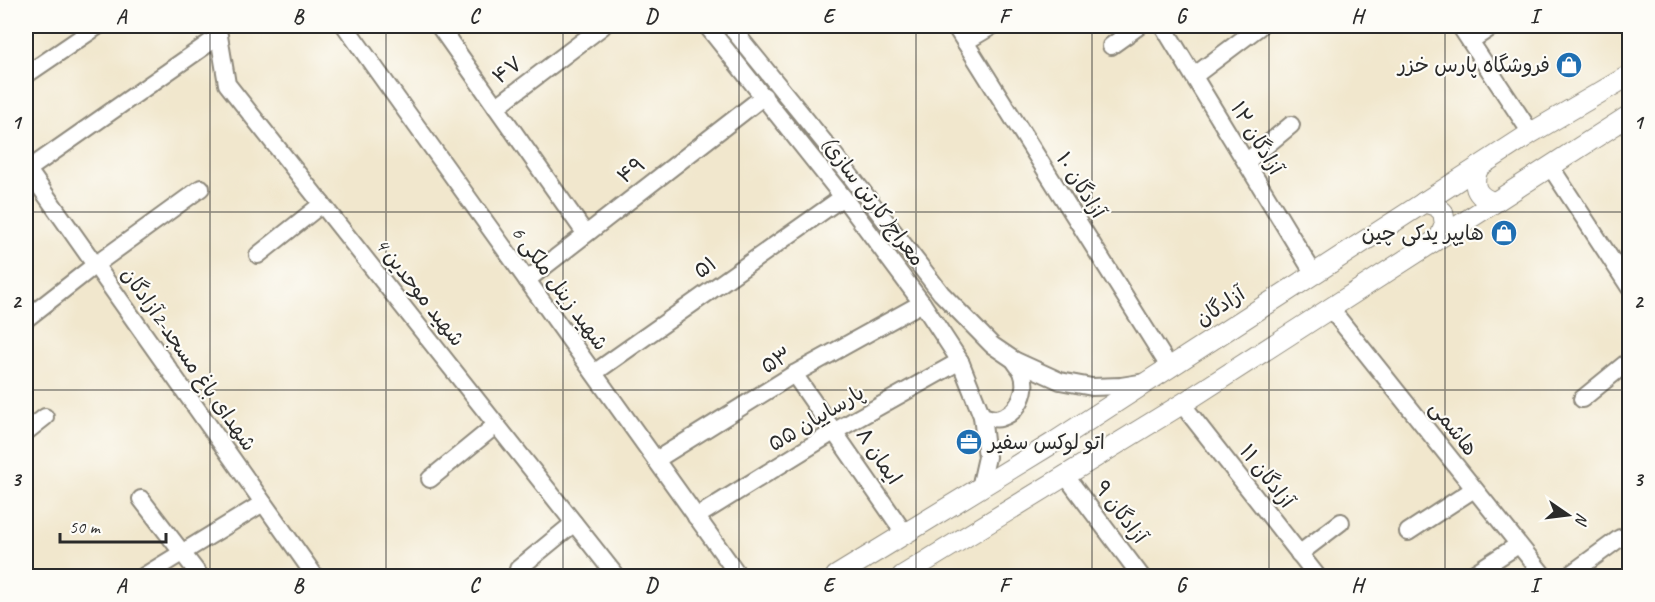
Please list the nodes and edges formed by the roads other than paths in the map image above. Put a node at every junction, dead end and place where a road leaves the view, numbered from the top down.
1 (98, 26) edge
2 (345, 26) edge
3 (439, 26) edge
4 (603, 26) edge
5 (707, 26) edge
6 (730, 26) edge
7 (955, 26) edge
8 (992, 26) edge
9 (1139, 26) edge
10 (1163, 26) edge
11 (1460, 26) edge
12 (1493, 26) edge
13 (1259, 27) edge
14 (215, 31) edge
15 (965, 42) junction
16 (1470, 42) junction
17 (1111, 46) dead end
18 (26, 75) edge
19 (1629, 75) edge
20 (1194, 76) junction
21 (764, 96) junction
22 (496, 107) junction
23 (1629, 115) edge
24 (1291, 124) dead end
25 (1531, 133) junction
26 (1246, 162) junction
27 (1550, 166) junction
28 (1479, 167) junction
29 (26, 169) edge
30 (201, 188) dead end
31 (843, 197) junction
32 (1424, 202) junction
33 (1494, 202) junction
34 (322, 204) junction
35 (585, 234) junction
36 (1440, 237) junction
37 (258, 255) dead end
38 (95, 265) junction
39 (1314, 274) junction
40 (527, 280) junction
41 (1629, 288) edge
42 (922, 303) junction
43 (1330, 308) junction
44 (26, 319) edge
45 (1014, 360) junction
46 (1629, 360) edge
47 (960, 361) junction
48 (1170, 368) junction
49 (594, 373) junction
50 (794, 374) junction
51 (1147, 382) junction
52 (1582, 399) dead end
53 (1182, 404) junction
54 (982, 416) junction
55 (45, 417) dead end
56 (496, 425) junction
57 (835, 431) junction
58 (26, 432) edge
59 (656, 460) junction
60 (1065, 476) junction
61 (430, 479) dead end
62 (980, 488) junction
63 (1473, 489) junction
64 (141, 499) dead end
65 (263, 503) junction
66 (696, 517) junction
67 (1341, 522) dead end
68 (574, 524) junction
69 (1408, 532) dead end
70 (905, 534) junction
71 (1620, 538) dead end
72 (1518, 545) junction
73 (182, 553) junction
74 (1299, 554) junction
75 (518, 569) dead end
76 (147, 576) edge
77 (200, 576) edge
78 (315, 576) edge
79 (616, 576) edge
80 (739, 576) edge
81 (836, 576) edge
82 (902, 576) edge
83 (1142, 576) edge
84 (1317, 576) edge
85 (1470, 576) edge
86 (1542, 576) edge
87 (1568, 576) edge

1 - 18 street
2 - 40 street, 6 شهید زینل ملکی
3 - 22 street
4 - 22 street, ۴۷
5 - 21 street, معراج(کارتن سازی)
6 - 45 street, معراج(کارتن سازی)
7 - 15 street, ۱۰ آزادگان
8 - 15 street
9 - 17 street
10 - 20 street, ۱۲ آزادگان
11 - 16 street
12 - 16 street
13 - 20 street
14 - 29 street
14 - 34 street, 4 شهید موحدین
15 - 48 street, ۱۰ آزادگان
16 - 25 street
19 - 25 main road, آزادگان
20 - 26 street, ۱۲ آزادگان
21 - 31 street, معراج(کارتن سازی)
21 - 35 street, ۴۹
22 - 35 street
23 - 27 main road
24 - 26 street
25 - 28 main road, آزادگان
26 - 39 street, ۱۲ آزادگان
27 - 33 main road
27 - 41 street
28 - 32 main road, آزادگان
28 - 33 main road
29 - 38 street, شهدای‌ باغ مسجد-2آزادگان
30 - 38 street
31 - 42 street, معراج(کارتن سازی)
31 - 49 street, ۵۱
32 - 36 main road
32 - 39 main road, آزادگان
33 - 36 main road
34 - 37 street
34 - 56 street, 4 شهید موحدین
35 - 40 street, ۴۹
36 - 43 main road
38 - 44 street
38 - 65 street, شهدای‌ باغ مسجد-2آزادگان
39 - 48 main road, آزادگان
40 - 49 street, 6 شهید زینل ملکی
42 - 47 street, معراج(کارتن سازی)
42 - 50 street, ۵۳
43 - 53 main road
43 - 63 street, هاشمی
45 - 51 street, معراج(کارتن سازی)
45 - 54 street
46 - 52 street
47 - 54 street, معراج(کارتن سازی)
47 - 57 street, پارساییان ۵۵
48 - 51 main road, آزادگان
49 - 59 street, 6 شهید زینل ملکی
50 - 57 street, ۸ ایمان
50 - 59 street, ۵۳
51 - 62 main road, آزادگان
53 - 60 main road
53 - 74 street, ۱۱ آزادگان
54 - 62 street, معراج(کارتن سازی)
55 - 58 street
56 - 61 street
56 - 68 street, 4 شهید موحدین
57 - 66 street, پارساییان ۵۵
57 - 70 street, ۸ ایمان
59 - 66 street, 6 شهید زینل ملکی
60 - 82 main road
60 - 83 street, ۹ آزادگان
62 - 70 main road, آزادگان
63 - 69 street
63 - 72 street, هاشمی
64 - 73 street
65 - 73 street
65 - 78 street, شهدای‌ باغ مسجد-2آزادگان
66 - 80 street, 6 شهید زینل ملکی
67 - 74 street
68 - 75 street
68 - 79 street, 4 شهید موحدین
70 - 81 main road, آزادگان
71 - 87 street
72 - 85 street
72 - 86 street, هاشمی
73 - 76 street
73 - 77 street
74 - 84 street, ۱۱ آزادگان

